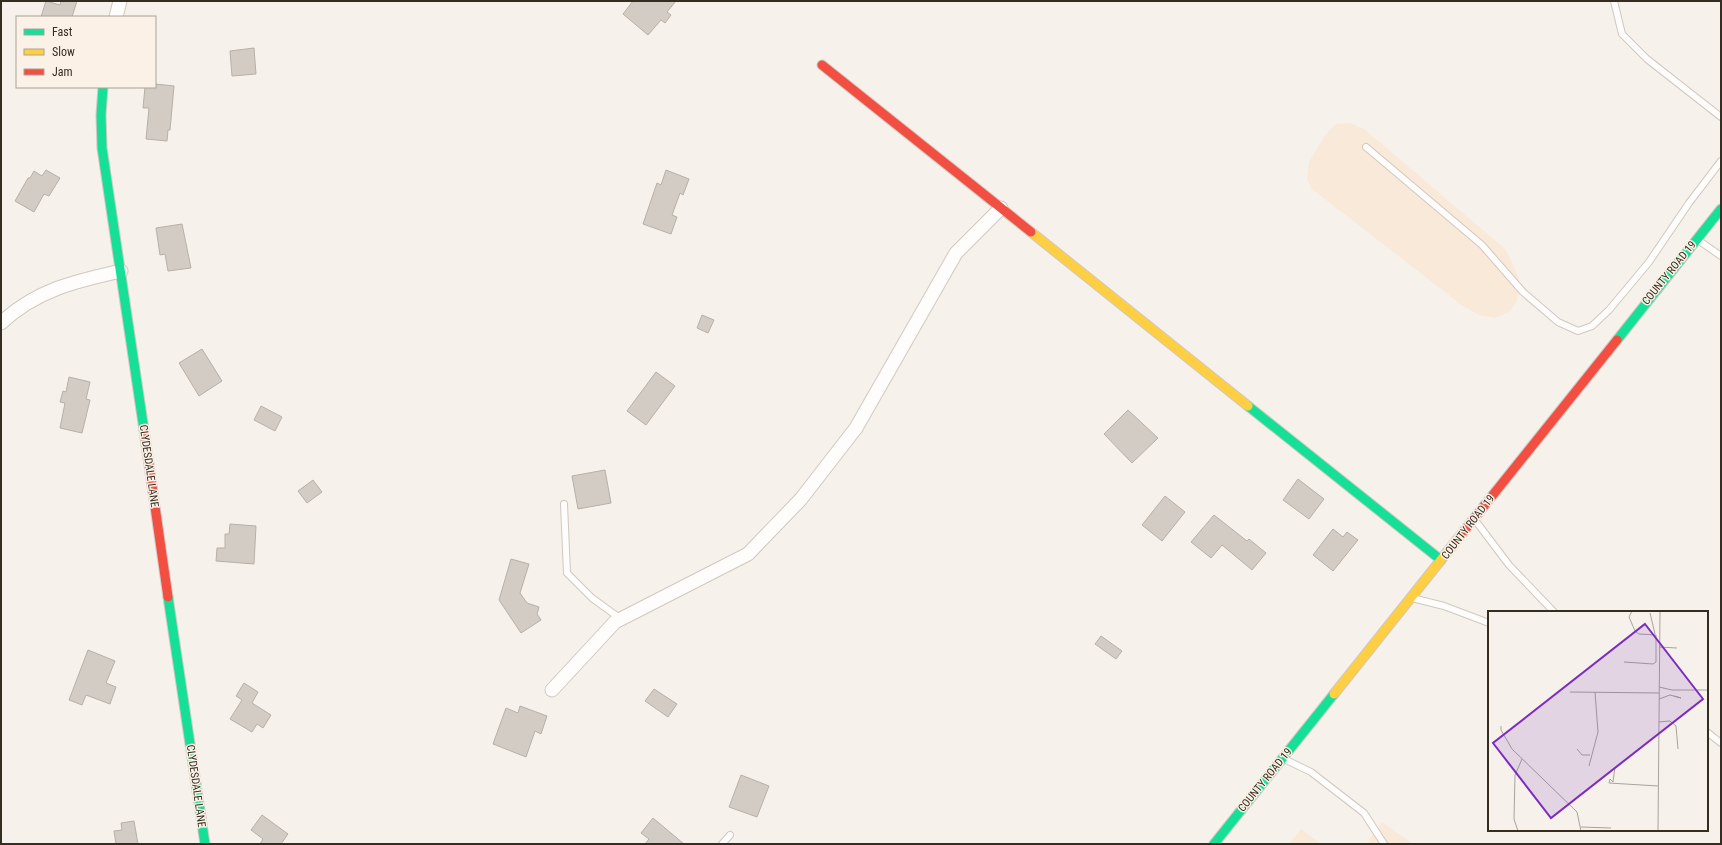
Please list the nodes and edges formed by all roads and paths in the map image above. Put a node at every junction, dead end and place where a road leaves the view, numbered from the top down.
1 (120, 1) edge
2 (1614, 1) edge
3 (116, 16) edge
4 (822, 65) dead end
5 (103, 88) edge
6 (1721, 118) edge
7 (1366, 147) dead end
8 (1721, 161) edge
9 (1000, 208) junction
10 (1721, 208) edge
11 (1697, 239) junction
12 (1721, 256) edge
13 (121, 271) junction
14 (1, 323) edge
15 (564, 504) dead end
16 (1474, 519) junction
17 (1441, 560) junction
18 (1411, 598) junction
19 (1553, 611) edge
20 (621, 619) junction
21 (1488, 623) edge
22 (552, 690) dead end
23 (1708, 733) edge
24 (1721, 743) edge
25 (1283, 758) junction
26 (730, 835) dead end
27 (205, 844) edge
28 (722, 844) edge
29 (1214, 844) edge
30 (1384, 844) edge

1 - 3 street
2 - 6 lane
4 - 9 street
5 - 13 street, CLYDESDALE LANE
7 - 8 lane
9 - 17 street
9 - 20 street
10 - 11 street, COUNTY ROAD 19
11 - 12 lane
11 - 16 street, COUNTY ROAD 19
13 - 14 street
13 - 27 street, CLYDESDALE LANE
15 - 20 lane
16 - 17 street, COUNTY ROAD 19
16 - 19 lane
17 - 18 street, COUNTY ROAD 19
18 - 21 lane
18 - 25 street, COUNTY ROAD 19
20 - 22 street
23 - 24 lane
25 - 29 street, COUNTY ROAD 19
25 - 30 lane
26 - 28 lane

